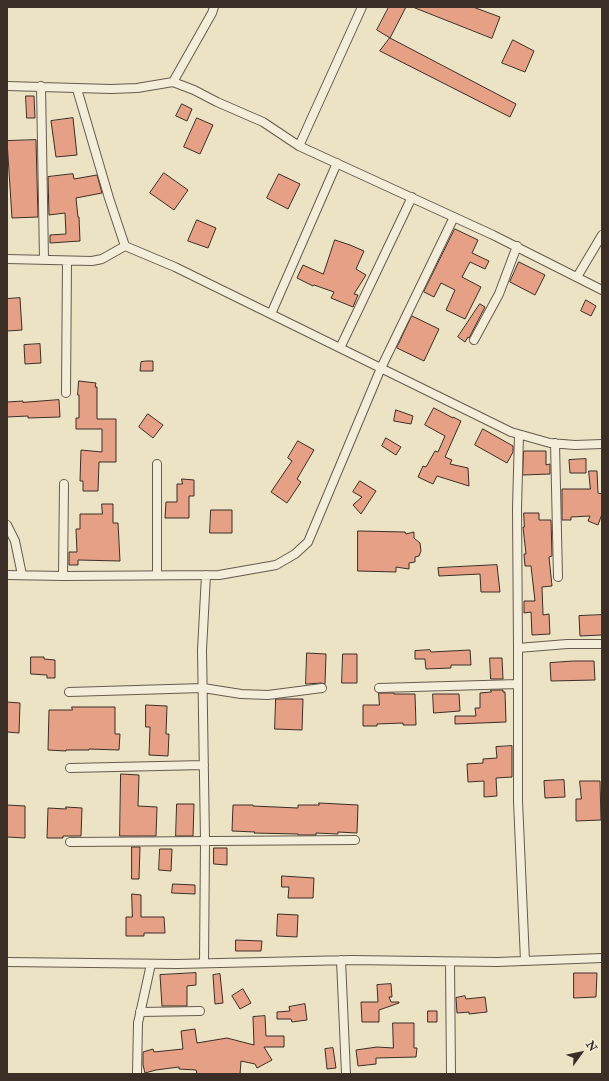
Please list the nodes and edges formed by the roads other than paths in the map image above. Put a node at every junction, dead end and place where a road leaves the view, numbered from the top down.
1 (214, 7) edge
2 (362, 7) edge
3 (173, 82) junction
4 (7, 86) edge
5 (40, 86) junction
6 (77, 89) junction
7 (299, 146) junction
8 (337, 163) junction
9 (412, 197) junction
10 (454, 217) junction
11 (602, 235) edge
12 (125, 246) junction
13 (517, 246) junction
14 (7, 259) edge
15 (44, 260) junction
16 (67, 261) junction
17 (577, 277) junction
18 (602, 290) edge
19 (271, 314) junction
20 (474, 340) dead end
21 (340, 348) junction
22 (381, 368) junction
23 (66, 394) dead end
24 (520, 435) junction
25 (555, 443) junction
26 (602, 444) edge
27 (157, 464) dead end
28 (64, 484) dead end
29 (7, 525) edge
30 (7, 575) edge
31 (22, 575) junction
32 (157, 575) junction
33 (206, 575) junction
34 (63, 576) junction
35 (558, 577) dead end
36 (602, 644) edge
37 (518, 648) junction
38 (518, 684) junction
39 (203, 688) junction
40 (322, 688) dead end
41 (379, 688) dead end
42 (69, 692) dead end
43 (204, 765) junction
44 (70, 768) dead end
45 (355, 840) dead end
46 (205, 841) junction
47 (70, 842) dead end
48 (602, 958) edge
49 (341, 960) junction
50 (525, 961) junction
51 (7, 962) edge
52 (450, 962) junction
53 (204, 963) junction
54 (151, 964) junction
55 (200, 1011) dead end
56 (140, 1012) junction
57 (137, 1074) edge
58 (346, 1074) edge
59 (451, 1074) edge

1 - 3 street
2 - 7 street
3 - 6 street
3 - 7 street
4 - 5 street
5 - 6 street
5 - 15 street
6 - 12 street
7 - 8 street
8 - 9 street
8 - 19 street
9 - 10 street
9 - 21 street
10 - 13 street
10 - 22 street
11 - 17 street
12 - 16 street
12 - 19 street
13 - 17 street
13 - 20 street
14 - 15 street
15 - 16 street
16 - 23 street
17 - 18 street
19 - 21 street
21 - 22 street
22 - 24 street
22 - 33 street
24 - 25 street
24 - 37 street
25 - 26 street
25 - 35 street
27 - 32 street
28 - 34 street
29 - 31 street
30 - 31 street
31 - 34 street
32 - 33 street
32 - 34 street
33 - 39 street
36 - 37 street
37 - 38 street
38 - 41 street
38 - 50 street
39 - 40 street
39 - 42 street
39 - 43 street
43 - 44 street
43 - 46 street
45 - 46 street
46 - 47 street
46 - 53 street
48 - 50 street
49 - 52 street
49 - 53 street
49 - 58 street
50 - 52 street
51 - 54 street
52 - 59 street
53 - 54 street
54 - 56 street
55 - 56 street
56 - 57 street

